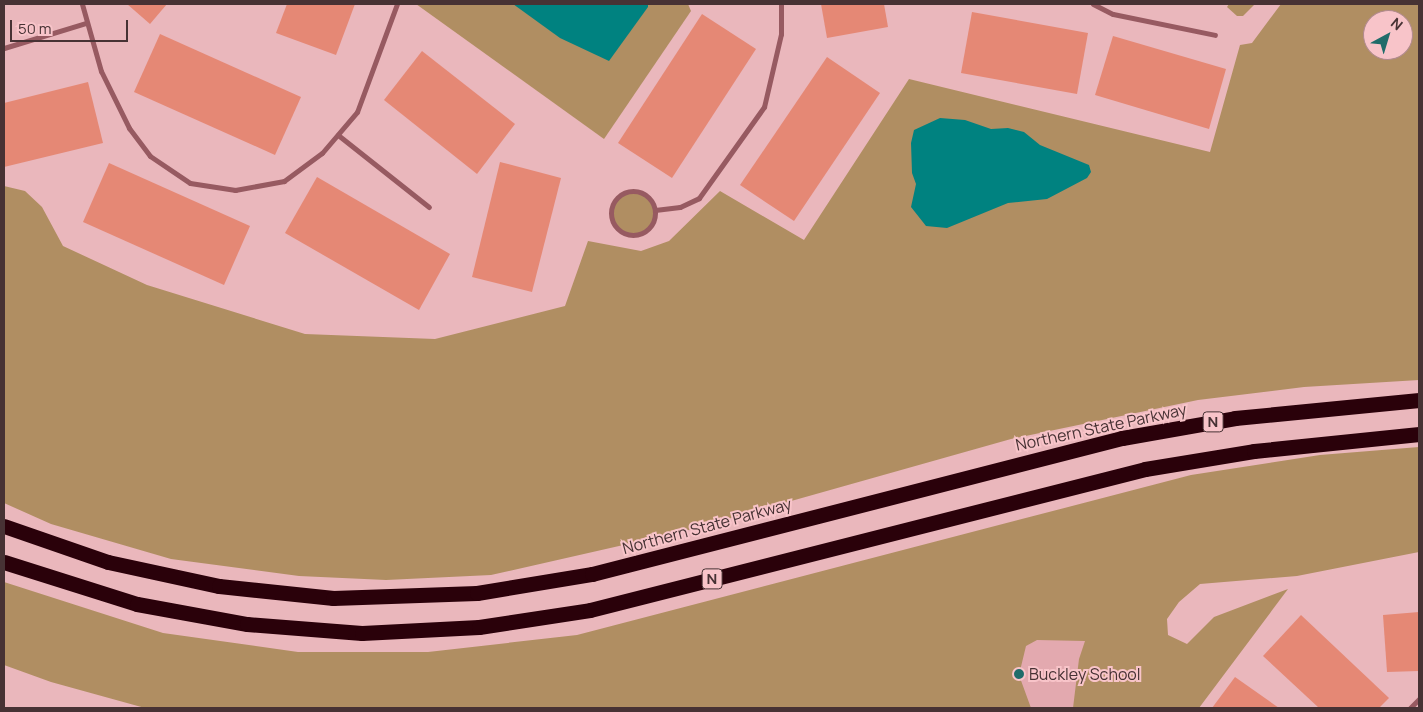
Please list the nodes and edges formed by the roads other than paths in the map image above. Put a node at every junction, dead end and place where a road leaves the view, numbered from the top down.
1 (82, 4) edge
2 (398, 4) edge
3 (781, 4) edge
4 (1093, 4) edge
5 (86, 23) junction
6 (1215, 35) dead end
7 (4, 48) edge
8 (338, 135) junction
9 (429, 207) dead end
10 (655, 210) junction
11 (1419, 400) edge
12 (1419, 434) edge
13 (4, 526) edge
14 (4, 562) edge
15 (1419, 698) edge
16 (1410, 708) edge

1 - 5 street
2 - 8 street
3 - 10 street
4 - 6 street
5 - 7 street
5 - 8 street
8 - 9 street
10 - 10 street
11 - 13 highway, Northern State Parkway / N
12 - 14 highway, N
15 - 16 street

